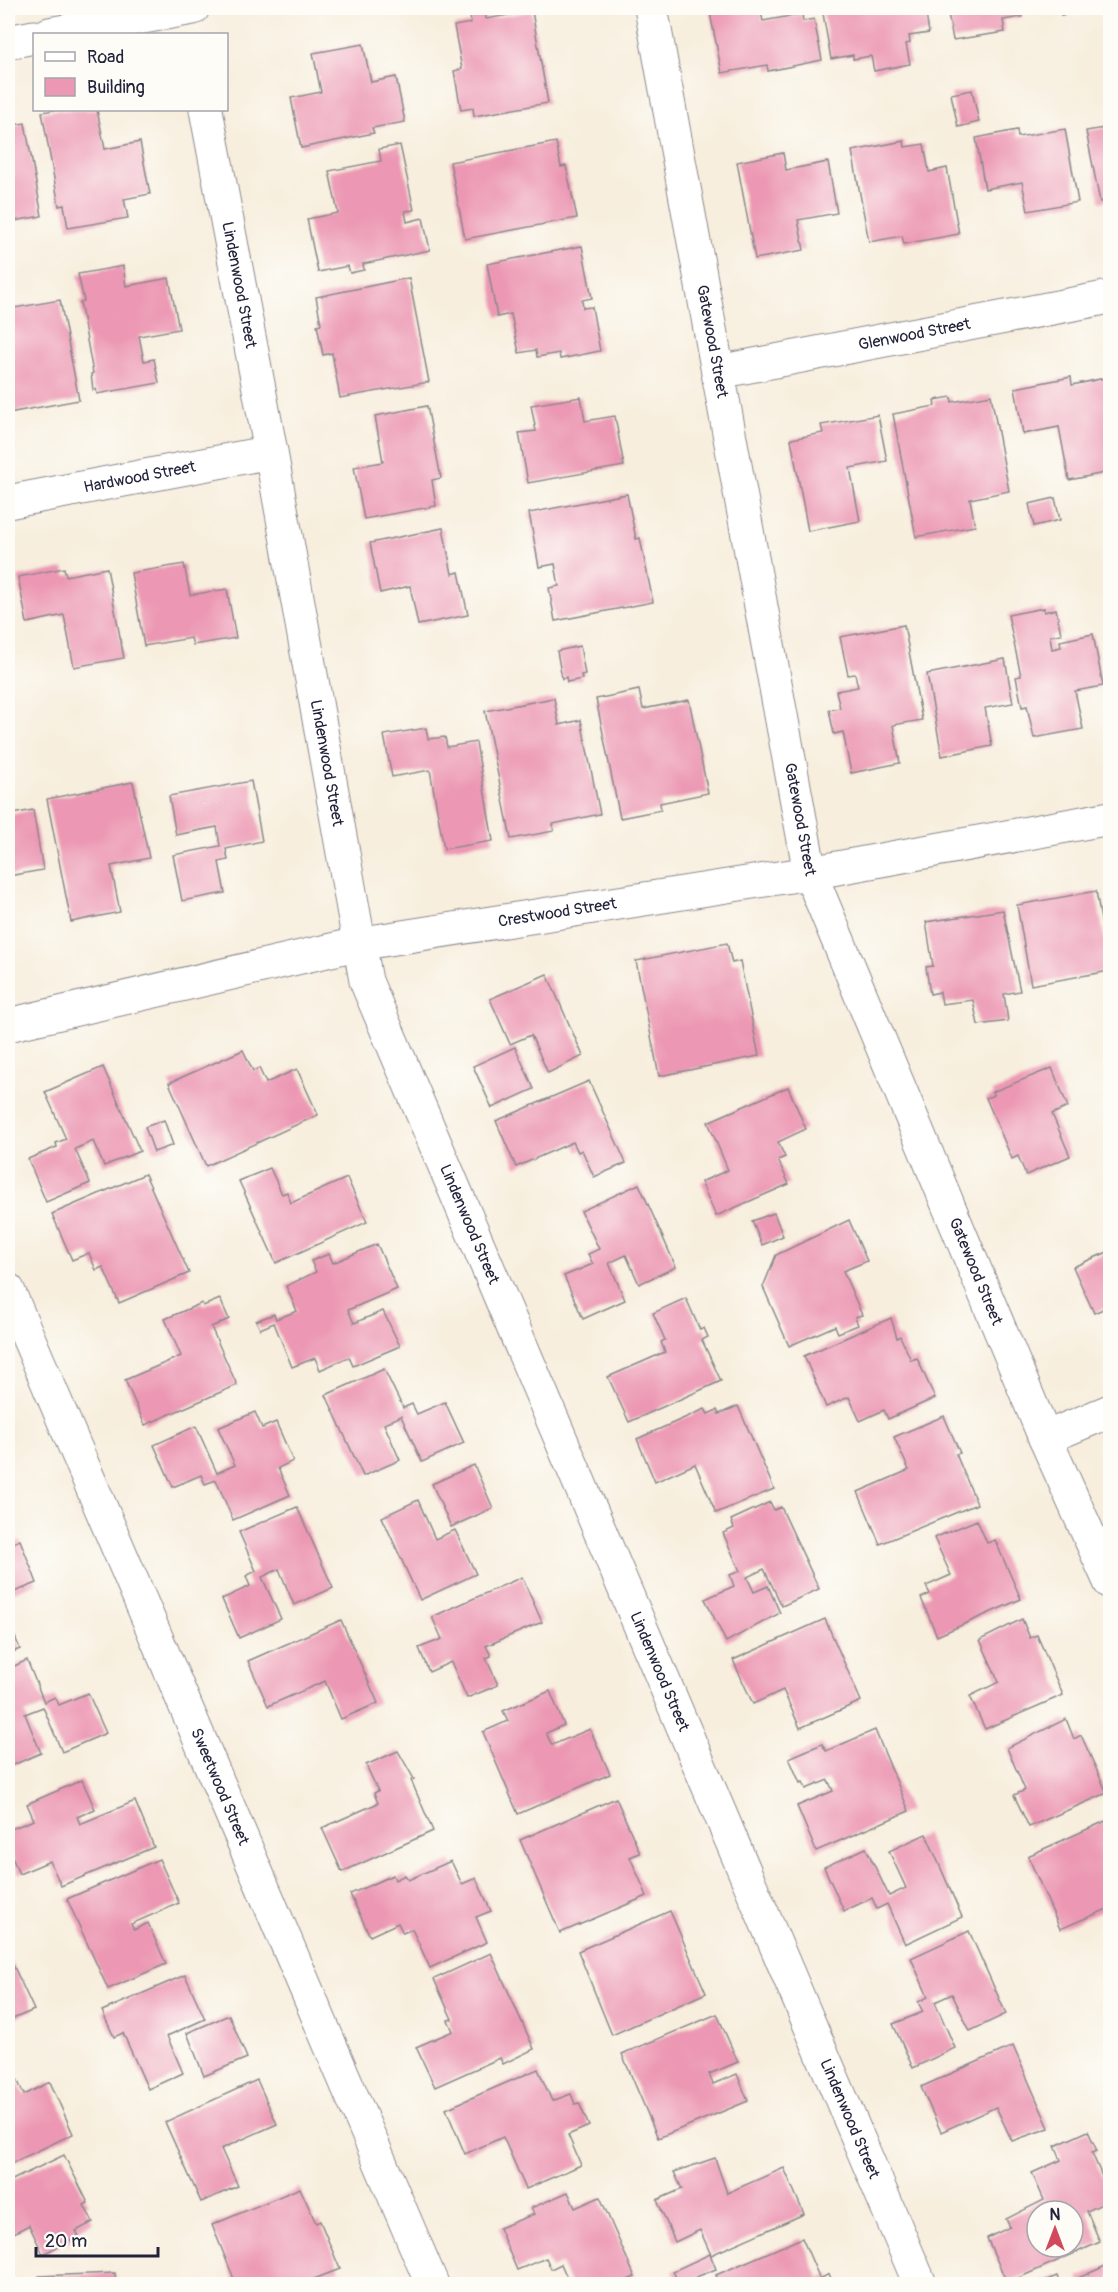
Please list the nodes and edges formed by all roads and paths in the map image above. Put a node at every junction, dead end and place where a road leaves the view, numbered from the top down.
1 (651, 8) edge
2 (190, 17) edge
3 (57, 33) edge
4 (33, 37) edge
5 (8, 42) edge
6 (206, 111) edge
7 (1110, 297) edge
8 (718, 372) junction
9 (272, 452) junction
10 (8, 502) edge
11 (1110, 818) edge
12 (810, 873) junction
13 (357, 944) junction
14 (8, 1025) edge
15 (8, 1290) edge
16 (1110, 1411) edge
17 (1045, 1438) junction
18 (1110, 1582) edge
19 (432, 2284) edge
20 (920, 2284) edge

1 - 8 street, Gatewood Street
2 - 3 street
4 - 5 street
6 - 9 street, Lindenwood Street
7 - 8 street, Glenwood Street
8 - 12 street, Gatewood Street
9 - 10 street, Hardwood Street
9 - 13 street, Lindenwood Street
11 - 12 street, Crestwood Street
12 - 13 street, Crestwood Street
12 - 17 street, Gatewood Street
13 - 14 street, Crestwood Street
13 - 20 street, Lindenwood Street
15 - 19 street, Sweetwood Street
16 - 17 street
17 - 18 street, Gatewood Street

